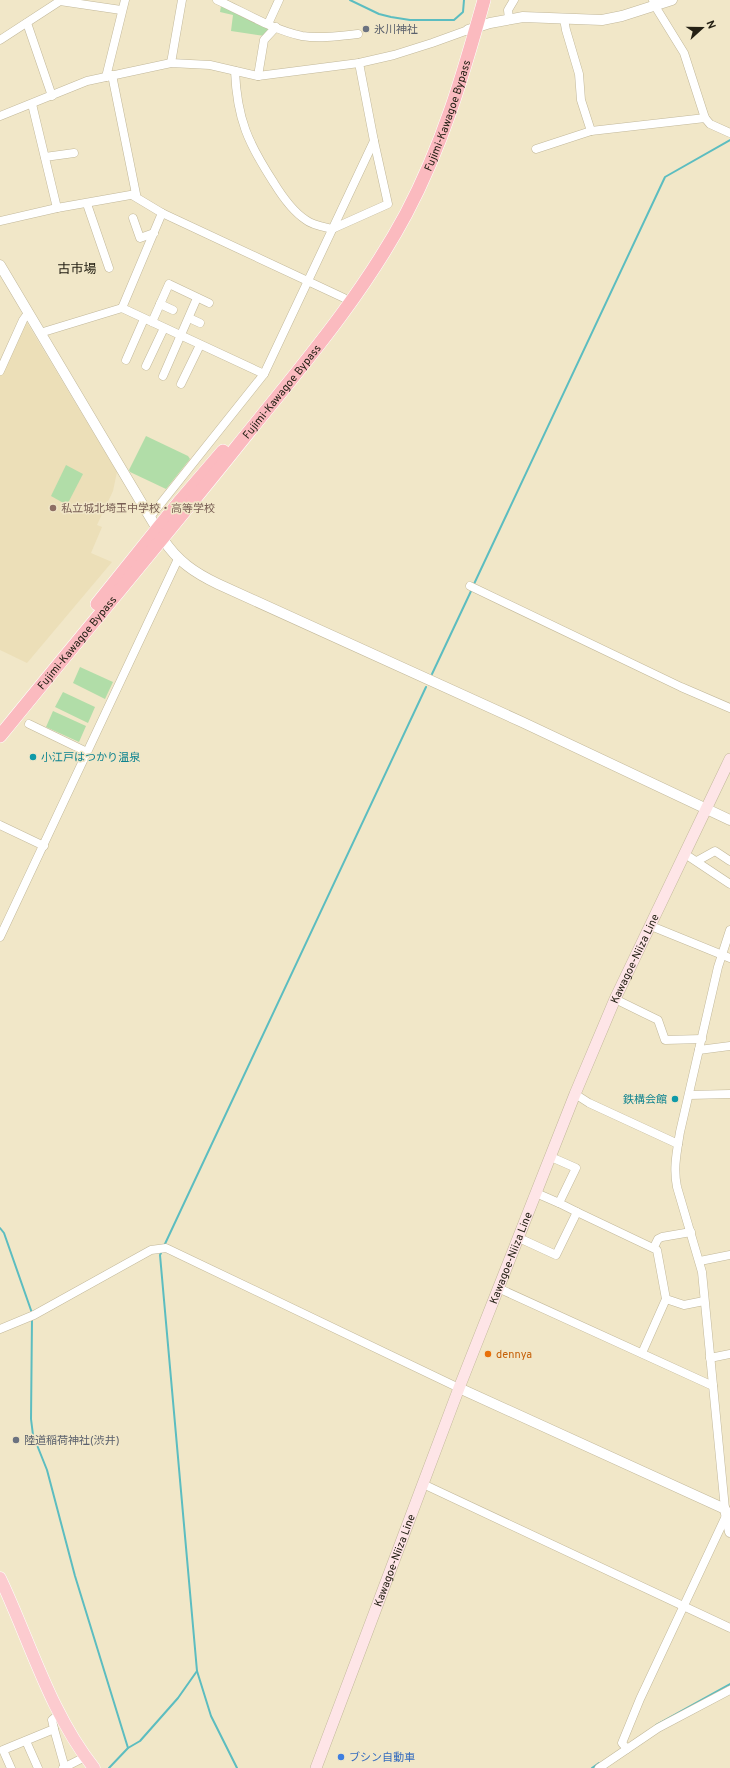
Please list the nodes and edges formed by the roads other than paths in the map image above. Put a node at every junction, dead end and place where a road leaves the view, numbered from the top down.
1 (125, 0) edge
2 (182, 0) edge
3 (217, 0) edge
4 (279, 0) edge
5 (475, 0) edge
6 (484, 0) edge
7 (514, 0) edge
8 (670, 0) edge
9 (654, 3) edge
10 (121, 10) junction
11 (509, 19) junction
12 (564, 19) junction
13 (27, 23) junction
14 (268, 24) junction
15 (276, 27) junction
16 (472, 28) junction
17 (358, 34) dead end
18 (0, 40) edge
19 (170, 63) junction
20 (359, 63) junction
21 (235, 71) junction
22 (109, 76) junction
23 (258, 76) junction
24 (52, 96) junction
25 (32, 104) junction
26 (1, 113) edge
27 (705, 118) junction
28 (591, 131) junction
29 (730, 133) edge
30 (374, 141) junction
31 (536, 149) dead end
32 (74, 154) dead end
33 (45, 157) junction
34 (132, 195) junction
35 (87, 204) junction
36 (57, 208) junction
37 (162, 213) junction
38 (133, 218) dead end
39 (0, 220) edge
40 (332, 229) junction
41 (154, 233) junction
42 (0, 265) edge
43 (109, 268) dead end
44 (307, 280) junction
45 (197, 298) junction
46 (344, 298) junction
47 (209, 303) dead end
48 (160, 304) junction
49 (122, 308) junction
50 (173, 310) dead end
51 (28, 313) junction
52 (189, 318) junction
53 (148, 321) junction
54 (200, 323) dead end
55 (164, 328) junction
56 (40, 333) junction
57 (181, 336) junction
58 (200, 345) junction
59 (126, 360) dead end
60 (146, 366) dead end
61 (0, 372) edge
62 (264, 374) junction
63 (163, 376) dead end
64 (181, 384) dead end
65 (150, 517) junction
66 (160, 534) junction
67 (178, 558) junction
68 (470, 586) dead end
69 (730, 708) edge
70 (0, 723) edge
71 (29, 724) dead end
72 (0, 736) edge
73 (87, 752) junction
74 (730, 759) edge
75 (706, 809) junction
76 (730, 820) edge
77 (0, 825) edge
78 (44, 846) junction
79 (685, 854) junction
80 (730, 860) edge
81 (697, 861) junction
82 (730, 884) edge
83 (651, 926) junction
84 (730, 930) edge
85 (0, 937) edge
86 (726, 956) edge
87 (615, 999) junction
88 (702, 1039) junction
89 (730, 1046) edge
90 (699, 1050) junction
91 (575, 1094) junction
92 (730, 1094) edge
93 (689, 1095) junction
94 (678, 1144) junction
95 (551, 1157) junction
96 (536, 1193) junction
97 (559, 1203) junction
98 (577, 1212) junction
99 (691, 1232) junction
100 (519, 1238) junction
101 (654, 1247) junction
102 (730, 1255) edge
103 (700, 1261) junction
104 (498, 1288) junction
105 (666, 1299) junction
106 (704, 1301) junction
107 (0, 1329) edge
108 (642, 1353) junction
109 (730, 1354) edge
110 (710, 1358) junction
111 (713, 1386) junction
112 (459, 1388) junction
113 (423, 1484) junction
114 (727, 1513) edge
115 (730, 1532) edge
116 (0, 1578) edge
117 (684, 1606) junction
118 (730, 1628) edge
119 (730, 1690) edge
120 (60, 1714) junction
121 (54, 1729) junction
122 (26, 1741) junction
123 (627, 1749) junction
124 (85, 1757) junction
125 (11, 1768) edge
126 (38, 1768) edge
127 (64, 1768) edge
128 (94, 1768) edge
129 (316, 1768) edge
130 (599, 1768) edge

1 - 10 street
2 - 19 street
3 - 14 street
4 - 14 street
5 - 16 highway, Fujimi-Kawagoe Bypass
6 - 16 highway, Fujimi-Kawagoe Bypass
7 - 11 street
8 - 9 street
9 - 12 street
9 - 27 street
10 - 13 street
10 - 22 street
11 - 12 street
11 - 16 street
12 - 28 street
13 - 18 street
13 - 24 street
14 - 15 street
15 - 17 street
15 - 23 street
16 - 20 street
16 - 46 highway, Fujimi-Kawagoe Bypass
16 - 66 highway, Fujimi-Kawagoe Bypass
19 - 21 street
19 - 22 street
20 - 23 street
20 - 30 street
21 - 23 street
21 - 40 street
22 - 24 street
22 - 34 street
24 - 25 street
25 - 26 street
25 - 33 street
27 - 28 street
27 - 29 street
28 - 31 street
30 - 40 street
30 - 40 street
32 - 33 street
33 - 36 street
34 - 35 street
34 - 37 street
35 - 36 street
35 - 43 street
36 - 39 street
37 - 41 street
37 - 44 street
38 - 41 street
40 - 44 street
41 - 49 street
42 - 51 street
44 - 46 street
44 - 62 street
45 - 47 street
45 - 48 street
45 - 52 street
46 - 66 highway, Fujimi-Kawagoe Bypass
48 - 50 street
48 - 53 street
49 - 53 street
49 - 56 street
51 - 56 street
51 - 61 street
52 - 54 street
52 - 57 street
53 - 55 street
53 - 59 street
55 - 57 street
55 - 60 street
56 - 65 street
57 - 58 street
57 - 63 street
58 - 62 street
58 - 64 street
62 - 65 street
65 - 66 street
66 - 67 street
66 - 70 highway, Fujimi-Kawagoe Bypass
66 - 72 highway, Fujimi-Kawagoe Bypass
67 - 73 street
67 - 75 street
68 - 69 street
71 - 73 street
73 - 78 street
74 - 75 main road, Kawagoe-Niiza Line
75 - 76 street
75 - 79 main road, Kawagoe-Niiza Line
77 - 78 street
78 - 85 street
79 - 81 street
79 - 83 main road, Kawagoe-Niiza Line
80 - 81 street
81 - 82 street
83 - 86 street
83 - 87 main road, Kawagoe-Niiza Line
84 - 86 street
86 - 88 street
87 - 88 street
87 - 91 main road, Kawagoe-Niiza Line
88 - 90 street
89 - 90 street
90 - 93 street
91 - 94 street
91 - 95 main road, Kawagoe-Niiza Line
92 - 93 street
93 - 94 street
94 - 99 street
95 - 96 main road, Kawagoe-Niiza Line
95 - 97 street
96 - 97 street
96 - 100 main road, Kawagoe-Niiza Line
97 - 98 street
98 - 100 street
98 - 101 street
99 - 101 street
99 - 103 street
100 - 104 main road, Kawagoe-Niiza Line
101 - 105 street
102 - 103 street
103 - 106 street
104 - 108 street
104 - 112 main road, Kawagoe-Niiza Line
105 - 106 street
105 - 108 street
106 - 110 street
107 - 112 street
108 - 111 street
109 - 110 street
110 - 111 street
111 - 114 street
112 - 113 main road, Kawagoe-Niiza Line
112 - 114 street
113 - 117 street
113 - 129 main road, Kawagoe-Niiza Line
114 - 115 street
114 - 117 street
116 - 120 main road
117 - 118 street
117 - 123 street
119 - 123 street
120 - 121 street
120 - 124 main road
121 - 122 street
121 - 127 street
122 - 125 street
122 - 126 street
123 - 130 street
124 - 127 street
124 - 128 main road

